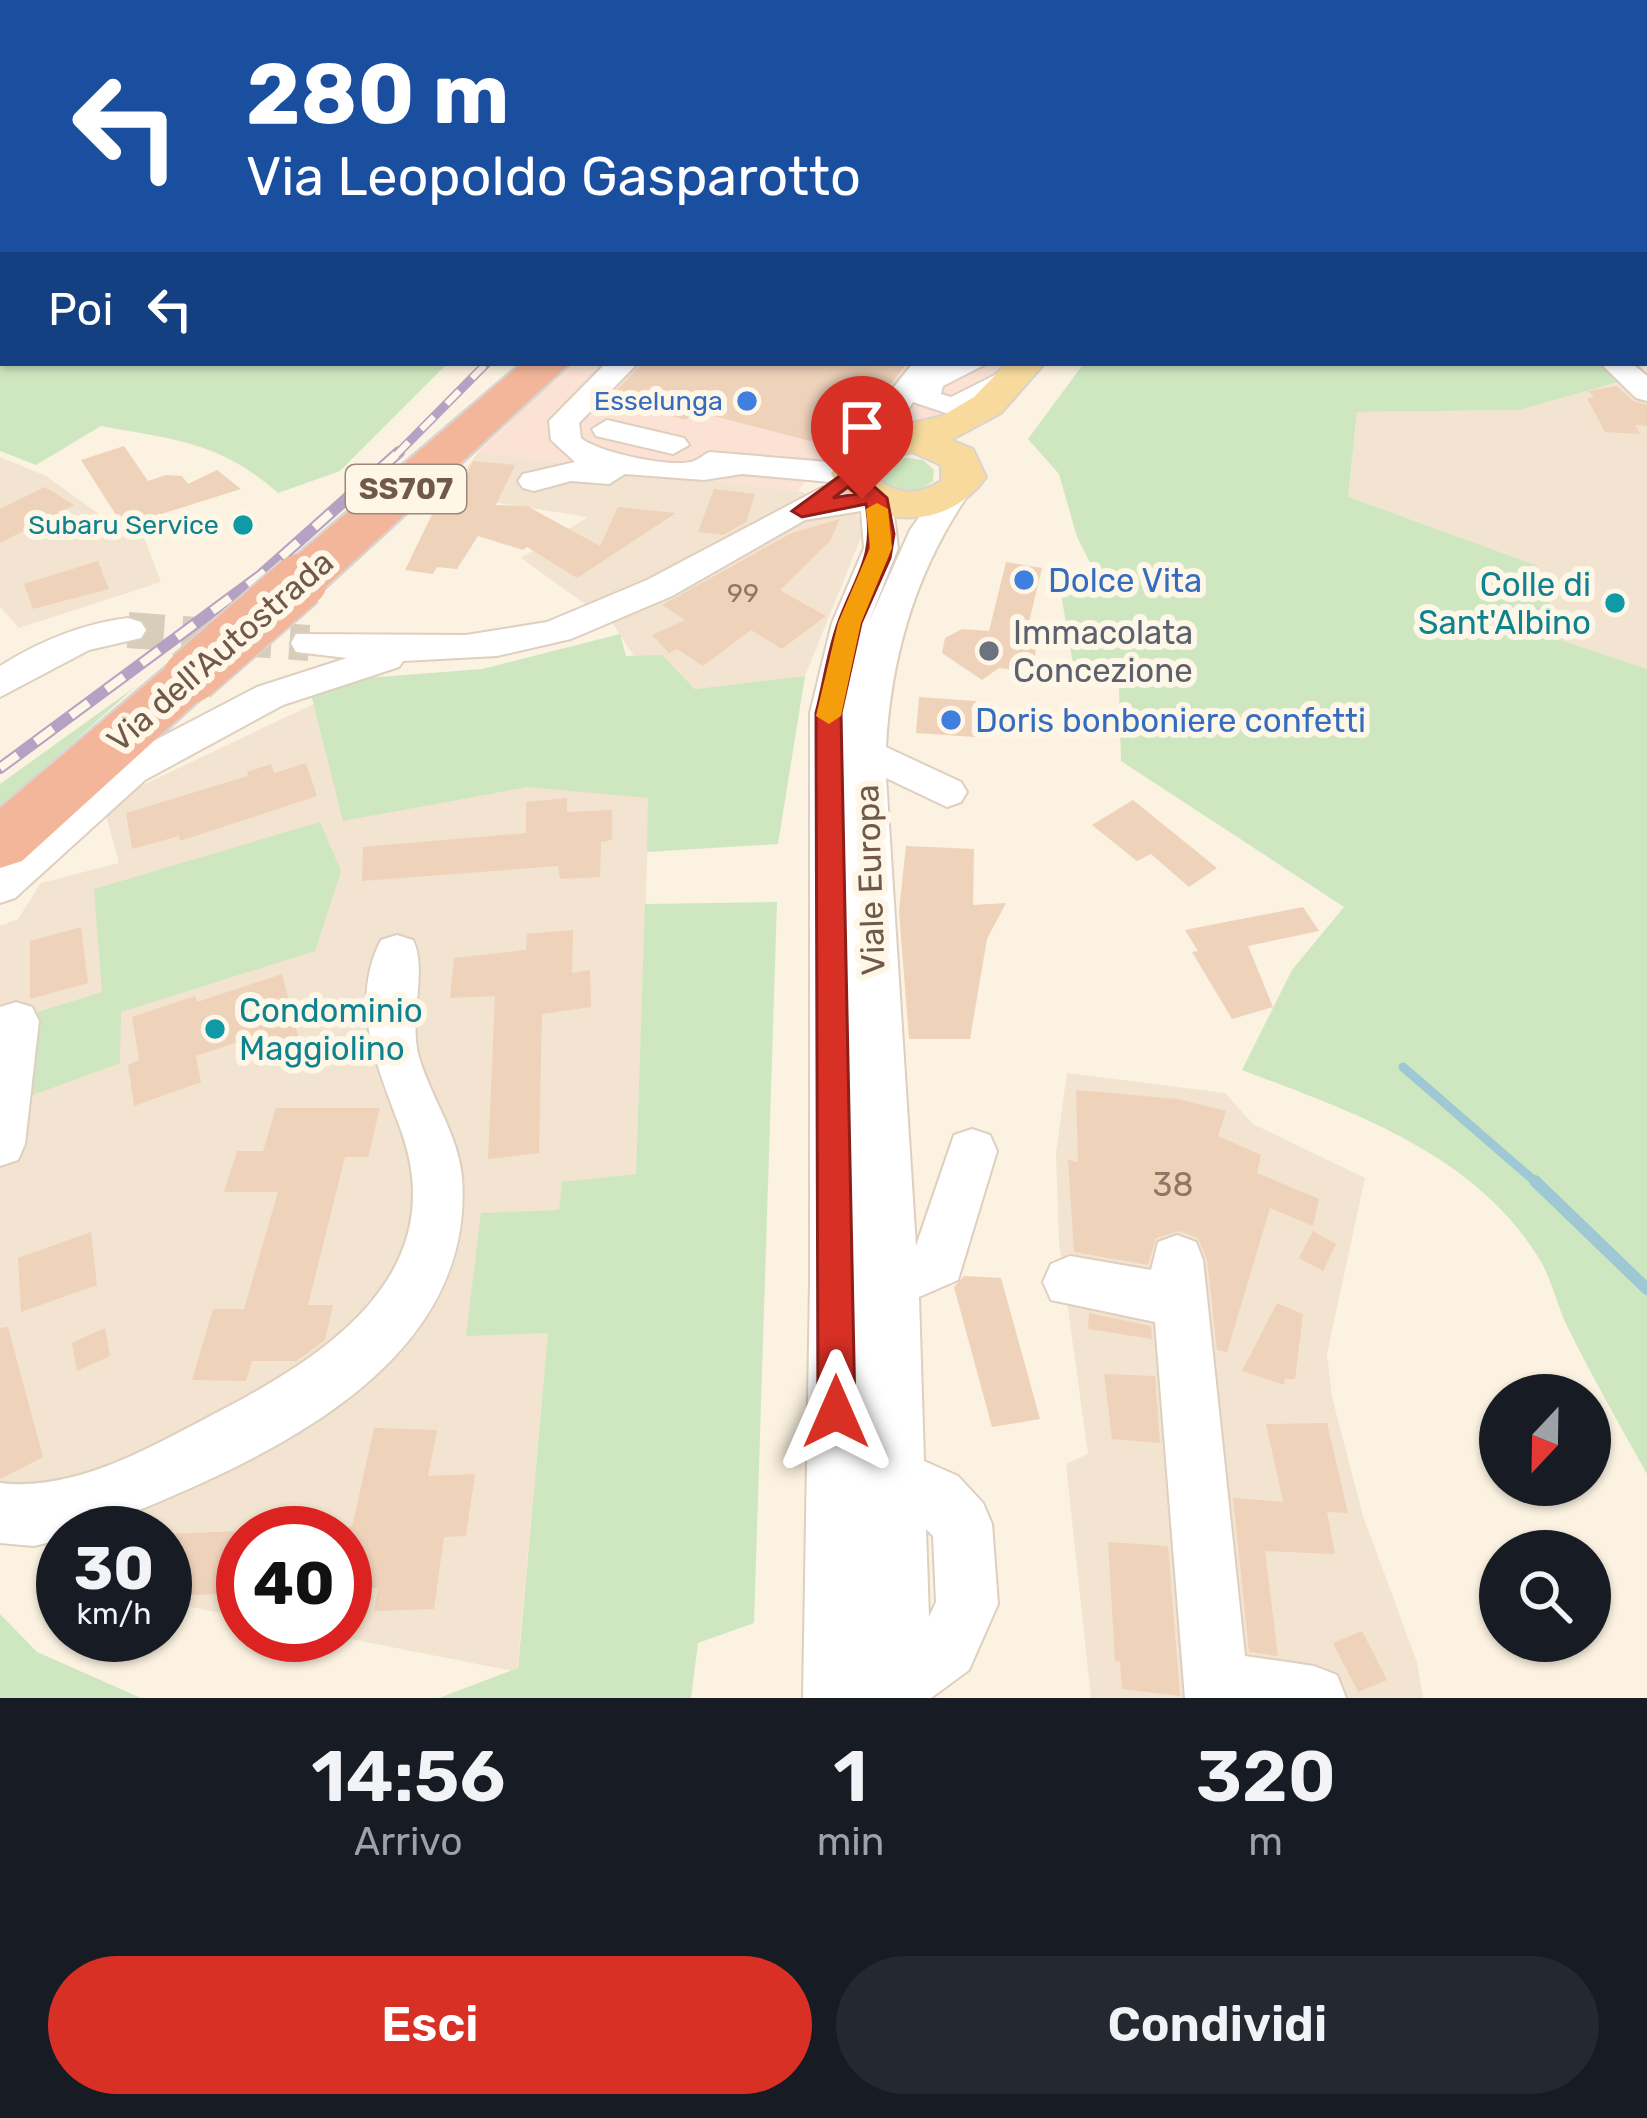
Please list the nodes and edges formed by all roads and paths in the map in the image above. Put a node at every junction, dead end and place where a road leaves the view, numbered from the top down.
1 (545, 366) edge
2 (560, 366) edge
3 (620, 366) edge
4 (1057, 366) edge
5 (1618, 366) edge
6 (938, 368) edge
7 (1021, 370) edge
8 (1647, 392) edge
9 (511, 396) junction
10 (753, 458) junction
11 (875, 462) junction
12 (534, 481) dead end
13 (958, 481) junction
14 (797, 502) junction
15 (128, 630) tunnel mouth
16 (309, 643) tunnel mouth
17 (408, 650) junction
18 (0, 684) edge
19 (866, 760) junction
20 (946, 792) dead end
21 (0, 844) edge
22 (0, 886) edge
23 (397, 953) dead end
24 (16, 1021) dead end
25 (0, 1144) edge
26 (972, 1151) dead end
27 (1070, 1282) dead end
28 (892, 1283) junction
29 (0, 1513) edge
30 (899, 1689) edge
31 (1218, 1691) edge
32 (835, 1698) edge
33 (1314, 1698) edge

1 - 9 highway, Via dell'Autostrada / SS707
2 - 9 highway
3 - 10 street
4 - 13 main road
5 - 8 street
6 - 7 street
6 - 11 street
7 - 11 main road
9 - 21 highway, Via dell'Autostrada / SS707, bridge
10 - 11 street
10 - 11 street
10 - 12 street
10 - 14 street
11 - 13 main road
11 - 13 main road
11 - 14 street
11 - 32 street, Viale Europa
13 - 19 street, Viale Europa
14 - 17 street
15 - 18 street
16 - 17 street
17 - 22 street
19 - 20 street
19 - 28 street, Viale Europa
23 - 29 street
24 - 25 street
26 - 28 street
27 - 31 street
28 - 30 street, Viale Europa
31 - 33 street

